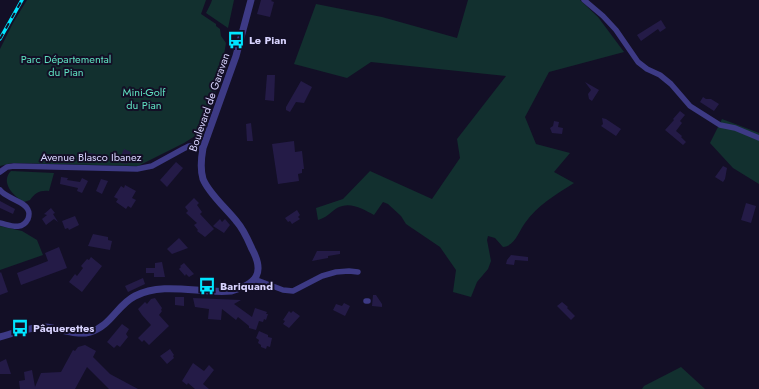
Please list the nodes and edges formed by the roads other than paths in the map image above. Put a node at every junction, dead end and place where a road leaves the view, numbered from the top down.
1 (251, 0) edge
2 (584, 0) edge
3 (759, 138) edge
4 (203, 148) junction
5 (0, 172) edge
6 (0, 190) edge
7 (0, 223) edge
8 (358, 272) dead end
9 (254, 279) junction
10 (0, 337) edge

1 - 4 street, Boulevard de Garavan
2 - 3 street
4 - 5 street, Avenue Blasco Ibanez
4 - 9 street, Boulevard de Garavan
6 - 7 street
8 - 9 street
9 - 10 street

